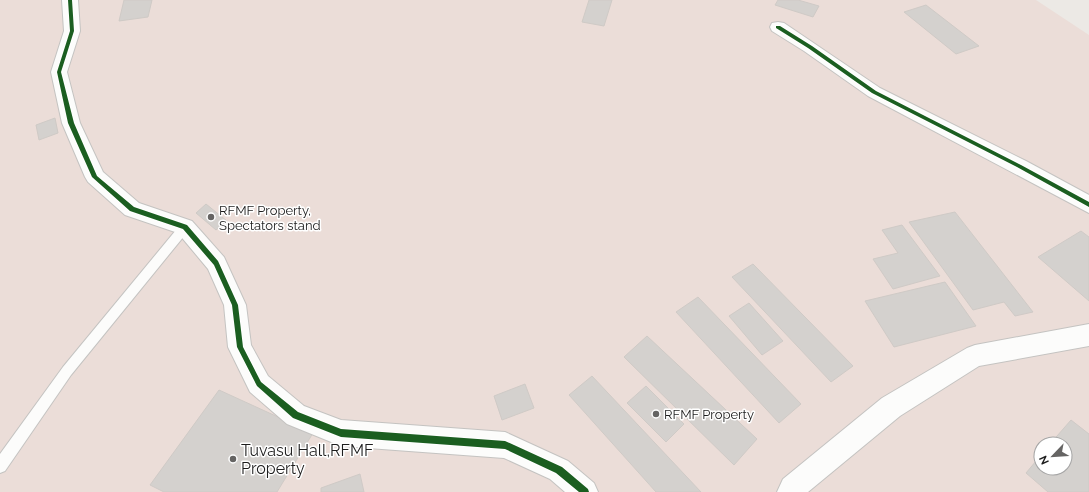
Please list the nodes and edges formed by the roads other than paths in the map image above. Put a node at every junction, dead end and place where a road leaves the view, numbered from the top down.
1 (70, 0) edge
2 (778, 27) dead end
3 (1089, 205) edge
4 (185, 227) junction
5 (1089, 335) edge
6 (0, 466) edge
7 (586, 492) edge
8 (790, 492) edge

1 - 4 street
2 - 3 street
4 - 6 lane
4 - 7 street
5 - 8 street

